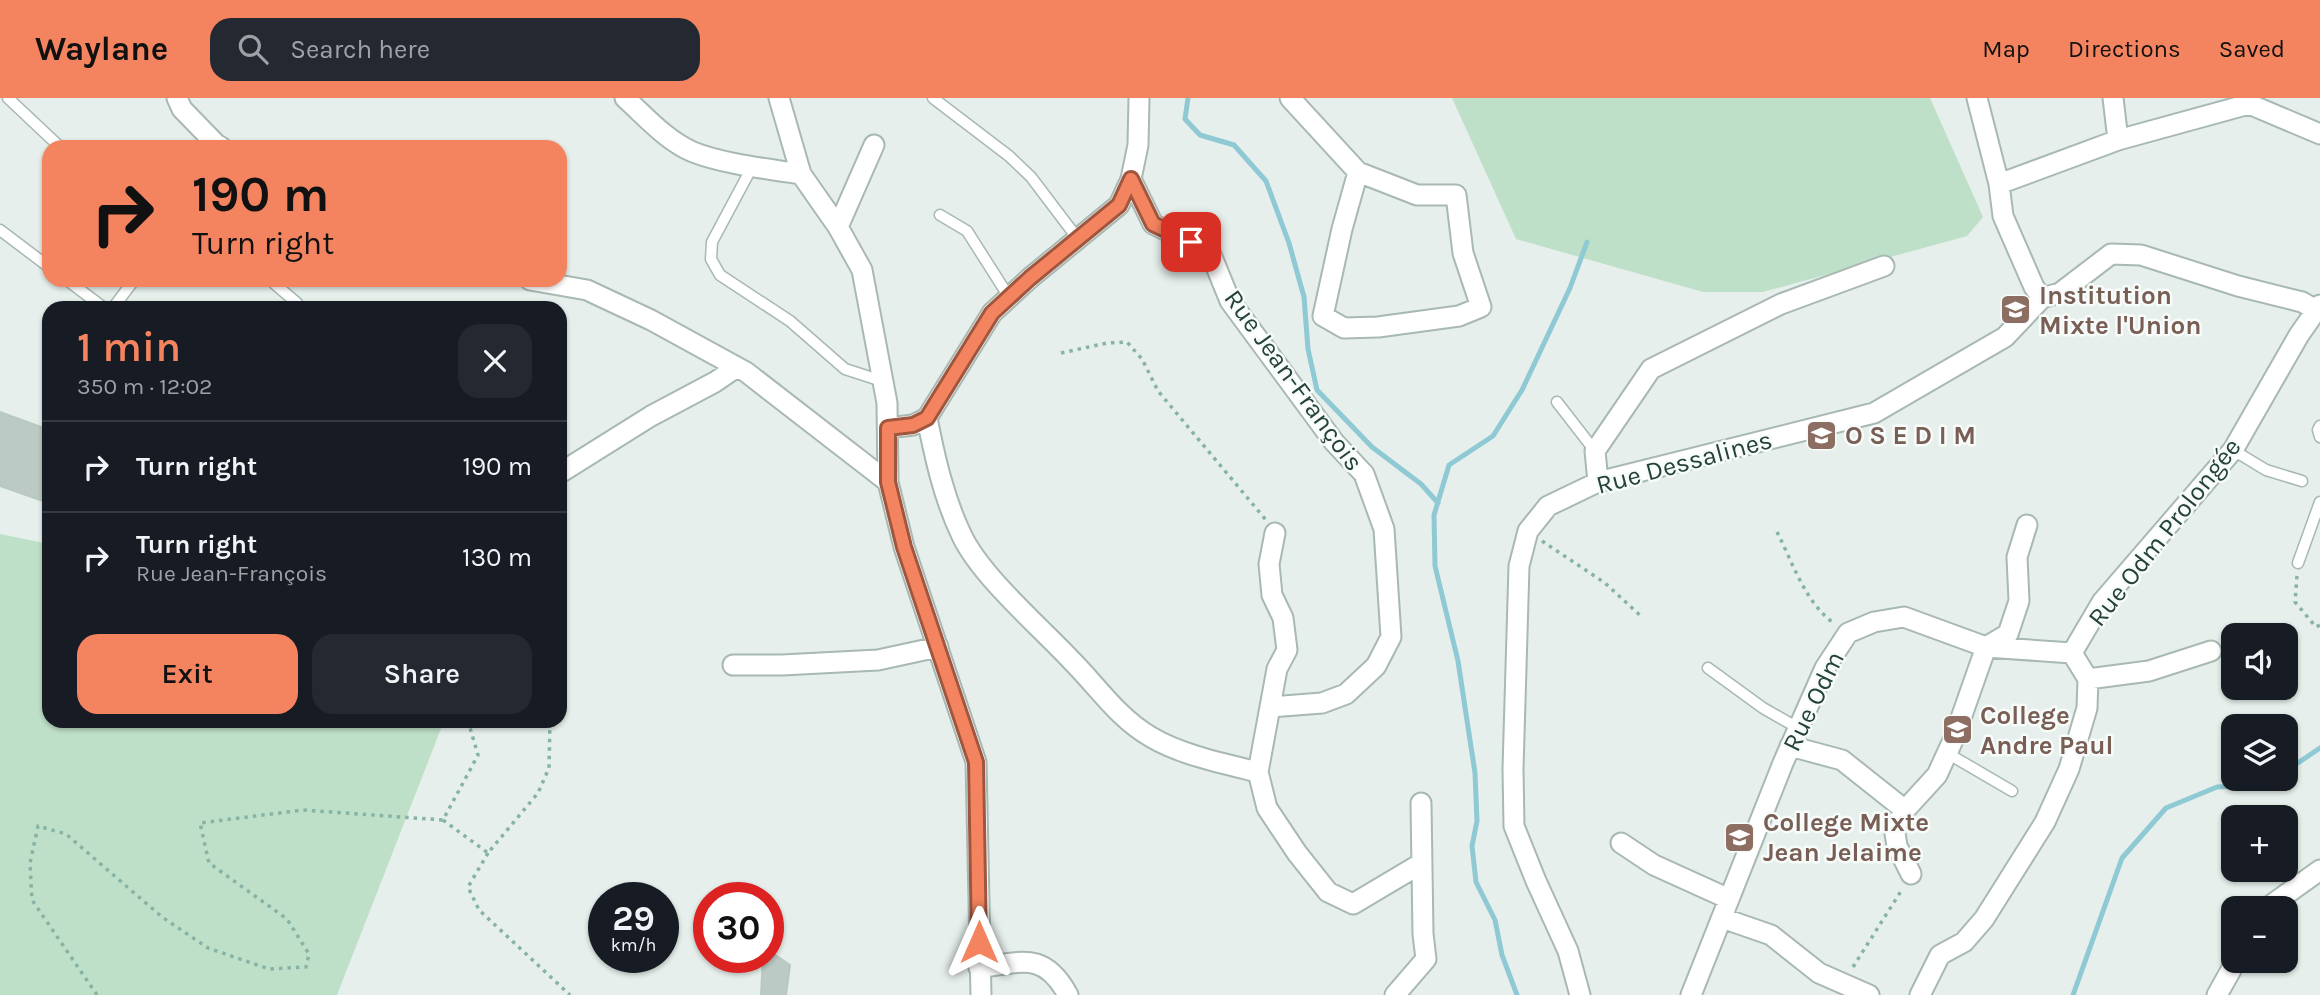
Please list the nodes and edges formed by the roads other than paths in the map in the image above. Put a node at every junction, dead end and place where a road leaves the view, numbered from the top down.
1 (8, 98) edge
2 (177, 98) edge
3 (625, 98) edge
4 (779, 98) edge
5 (933, 98) edge
6 (1139, 98) edge
7 (1290, 98) edge
8 (1978, 98) edge
9 (2113, 98) edge
10 (2250, 101) edge
11 (2320, 135) edge
12 (53, 140) edge
13 (212, 140) edge
14 (2118, 140) junction
15 (874, 145) dead end
16 (752, 167) junction
17 (1358, 172) junction
18 (801, 174) junction
19 (1131, 179) junction
20 (1999, 184) junction
21 (940, 215) dead end
22 (838, 227) junction
23 (0, 230) edge
24 (1078, 239) junction
25 (42, 262) edge
26 (1884, 266) dead end
27 (567, 286) edge
28 (76, 287) edge
29 (278, 287) edge
30 (1009, 297) junction
31 (2042, 298) junction
32 (95, 301) edge
33 (295, 301) edge
34 (2318, 307) edge
35 (737, 367) junction
36 (882, 381) junction
37 (1557, 402) dead end
38 (927, 418) junction
39 (2320, 426) edge
40 (888, 428) junction
41 (2320, 437) edge
42 (2233, 450) junction
43 (1595, 451) junction
44 (567, 469) edge
45 (2302, 481) dead end
46 (888, 482) junction
47 (1598, 482) junction
48 (2320, 502) edge
49 (2027, 525) dead end
50 (1275, 533) road end
51 (2298, 563) road end
52 (938, 647) junction
53 (1986, 647) junction
54 (2211, 651) dead end
55 (2073, 653) junction
56 (733, 665) dead end
57 (1708, 668) dead end
58 (2088, 679) junction
59 (1270, 707) junction
60 (1794, 737) junction
61 (1947, 753) junction
62 (1258, 772) junction
63 (2012, 791) dead end
64 (1421, 803) dead end
65 (1905, 810) junction
66 (1621, 843) dead end
67 (1422, 863) junction
68 (2320, 870) edge
69 (1911, 874) road end
70 (2284, 896) edge
71 (1729, 899) junction
72 (1721, 918) junction
73 (979, 968) junction
74 (2229, 973) edge
75 (981, 995) edge
76 (1068, 995) edge
77 (1395, 995) edge
78 (1580, 995) edge
79 (1691, 995) edge
80 (1869, 995) edge
81 (1920, 995) edge
82 (2217, 995) edge

1 - 12 lane
2 - 13 street
3 - 16 street
4 - 18 street
5 - 24 lane
6 - 19 street
7 - 17 street
8 - 20 street
9 - 14 street
10 - 11 street
10 - 14 street
14 - 20 street
15 - 22 street
16 - 18 street
16 - 36 lane
17 - 17 street
18 - 22 street
19 - 24 street
19 - 59 street, Rue Jean-François
20 - 31 street
21 - 30 lane
22 - 36 street
23 - 25 lane
24 - 30 street
26 - 43 street
27 - 35 street
28 - 32 lane
29 - 33 lane
30 - 38 street
31 - 34 street
31 - 47 street, Rue Dessalines
34 - 42 street, Rue Odm Prolongée
35 - 44 street
35 - 46 street
36 - 40 street
37 - 43 lane
38 - 40 street
38 - 62 street
39 - 41 lane
40 - 46 street
42 - 45 lane
42 - 55 street, Rue Odm Prolongée
43 - 47 street
46 - 52 street
47 - 78 street, Rue Dessalines
48 - 51 lane
49 - 53 street
50 - 59 street
52 - 56 street
52 - 73 street
53 - 55 street, Rue Odm
53 - 60 street, Rue Odm
53 - 61 street
54 - 58 street
55 - 58 street
57 - 60 lane
58 - 81 street
59 - 62 street
60 - 65 street
60 - 71 street, Rue Odm
61 - 63 lane
61 - 65 street
62 - 67 street
64 - 67 street
65 - 69 street
66 - 71 street
67 - 77 street
68 - 70 street
71 - 72 street, Rue Odm
72 - 79 street, Rue Odm
72 - 80 street
73 - 75 street
73 - 76 street
74 - 82 street

